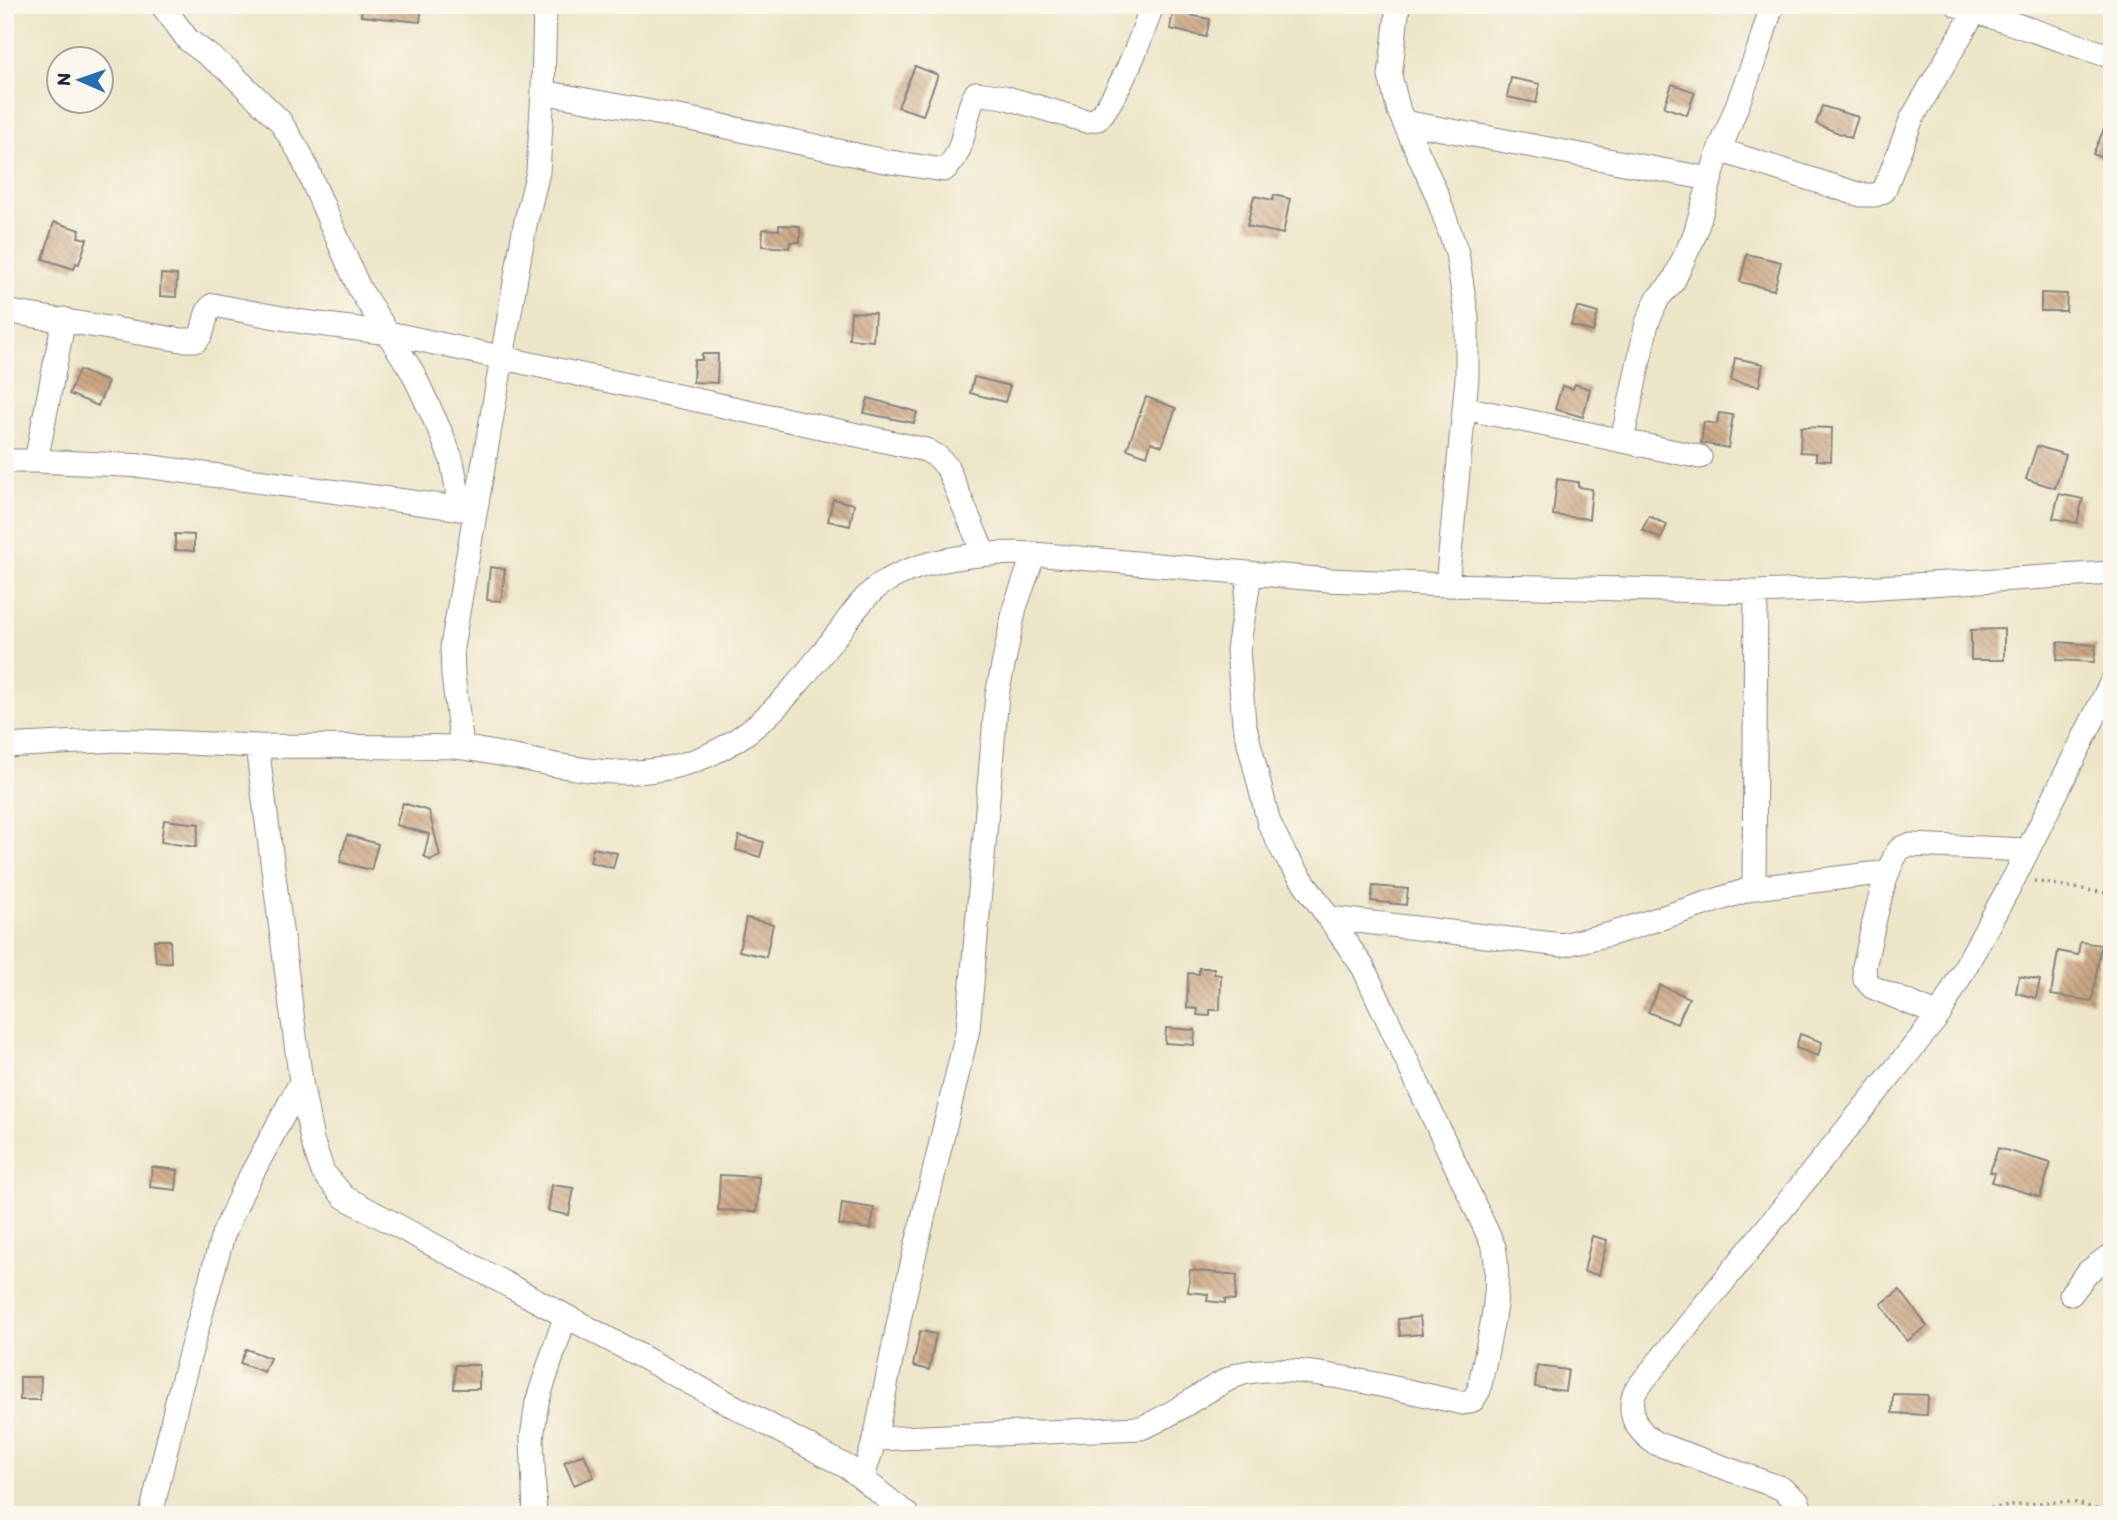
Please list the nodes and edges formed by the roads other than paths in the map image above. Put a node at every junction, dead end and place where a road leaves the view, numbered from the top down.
1 (162, 5) edge
2 (185, 5) edge
3 (545, 5) edge
4 (1152, 5) edge
5 (1398, 5) edge
6 (1772, 5) edge
7 (1966, 8) edge
8 (188, 40) junction
9 (2112, 57) edge
10 (543, 92) junction
11 (1404, 122) junction
12 (1719, 150) junction
13 (1710, 179) junction
14 (5, 311) edge
15 (64, 319) junction
16 (389, 333) junction
17 (501, 359) junction
18 (1464, 408) junction
19 (1622, 441) junction
20 (1700, 457) dead end
21 (5, 461) edge
22 (36, 461) junction
23 (467, 510) junction
24 (984, 554) junction
25 (1034, 554) junction
26 (2112, 573) edge
27 (1250, 574) junction
28 (1447, 585) junction
29 (1756, 592) junction
30 (2112, 681) edge
31 (5, 746) edge
32 (257, 746) junction
33 (462, 747) junction
34 (2028, 850) junction
35 (1888, 872) junction
36 (1754, 888) junction
37 (1330, 918) junction
38 (1939, 1015) junction
39 (301, 1082) junction
40 (2112, 1254) edge
41 (2071, 1294) dead end
42 (565, 1317) junction
43 (875, 1439) junction
44 (863, 1477) junction
45 (151, 1515) edge
46 (535, 1515) edge
47 (908, 1515) edge
48 (1803, 1515) edge

1 - 8 street
2 - 8 street
3 - 10 street
4 - 10 street
5 - 11 street
6 - 12 street
7 - 9 street
7 - 12 street
8 - 16 street
10 - 17 street
11 - 13 street
11 - 18 street
12 - 13 street
13 - 19 street
14 - 15 street
15 - 16 street
15 - 22 street
16 - 17 street
16 - 23 street
17 - 23 street
17 - 24 street
18 - 19 street
18 - 28 street
19 - 20 street
21 - 22 street
22 - 23 street
23 - 33 street
24 - 25 street
24 - 33 street
25 - 27 street
25 - 43 street
26 - 29 street
27 - 28 street
27 - 37 street
28 - 29 street
29 - 36 street
30 - 34 street
31 - 32 street
32 - 33 street
32 - 39 street
34 - 35 street
34 - 38 street
35 - 36 street
35 - 38 street
36 - 37 street
37 - 43 street
38 - 48 street
39 - 42 street
39 - 45 street
40 - 41 street
42 - 44 street
42 - 46 street
43 - 44 street
44 - 47 street

